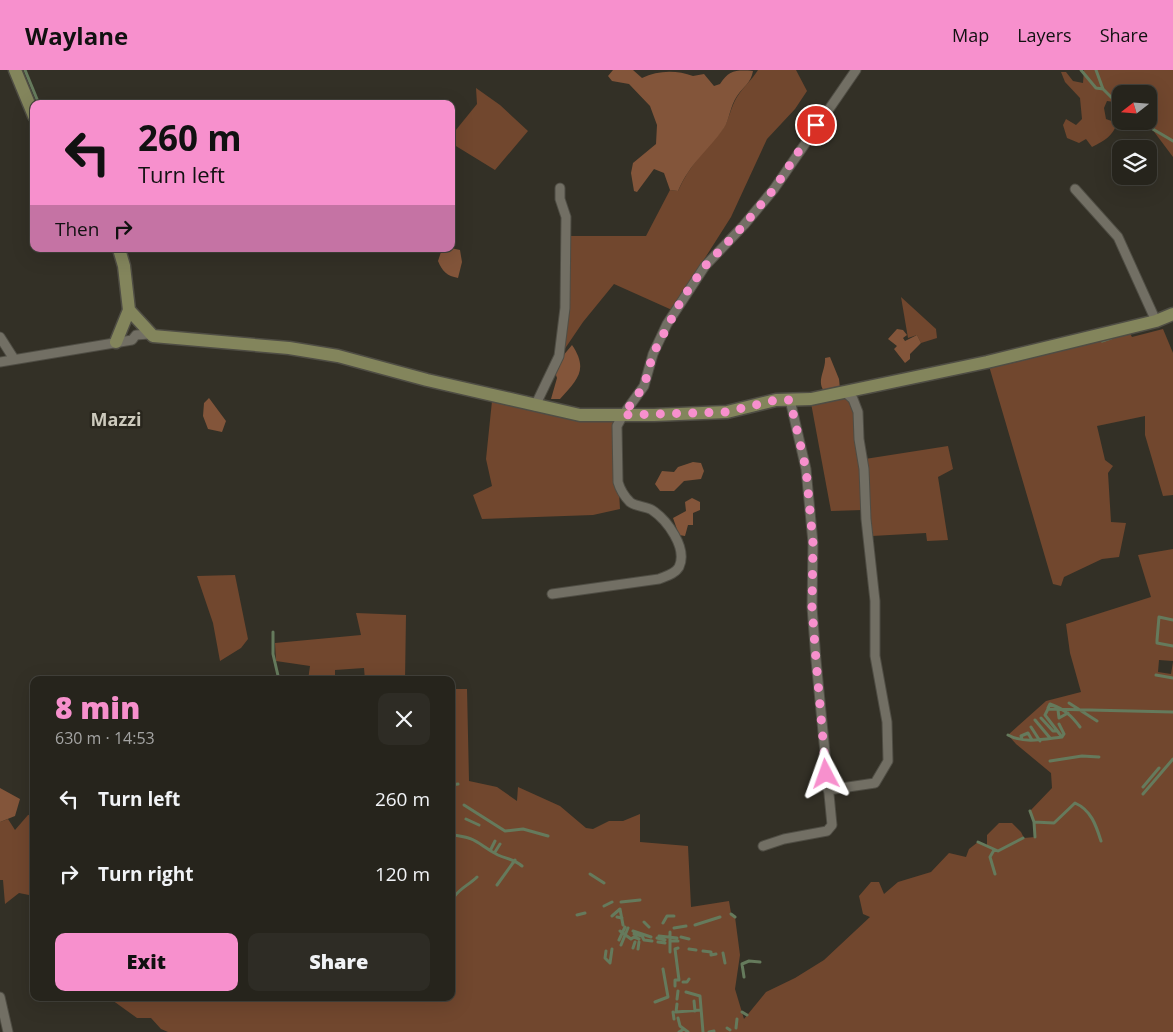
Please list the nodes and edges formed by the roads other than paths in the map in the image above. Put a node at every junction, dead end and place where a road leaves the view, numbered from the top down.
1 (15, 70) edge
2 (856, 70) edge
3 (30, 106) edge
4 (560, 188) dead end
5 (1075, 189) dead end
6 (120, 252) edge
7 (129, 310) junction
8 (1173, 314) edge
9 (1156, 321) junction
10 (149, 334) junction
11 (0, 336) edge
12 (116, 342) junction
13 (14, 359) junction
14 (0, 362) edge
15 (845, 392) junction
16 (790, 400) junction
17 (535, 406) junction
18 (623, 415) junction
19 (552, 594) dead end
20 (828, 790) junction
21 (763, 846) dead end
22 (0, 997) edge
23 (8, 1032) edge

1 - 3 street
2 - 18 street
4 - 17 street
5 - 9 street
6 - 7 street
7 - 10 street
7 - 12 street
8 - 9 street
9 - 15 street
10 - 12 street
10 - 17 street
11 - 13 street
12 - 13 street
13 - 14 street
15 - 16 street
15 - 20 street
16 - 18 street
16 - 20 street
17 - 18 street
18 - 19 street
20 - 21 street
22 - 23 street

